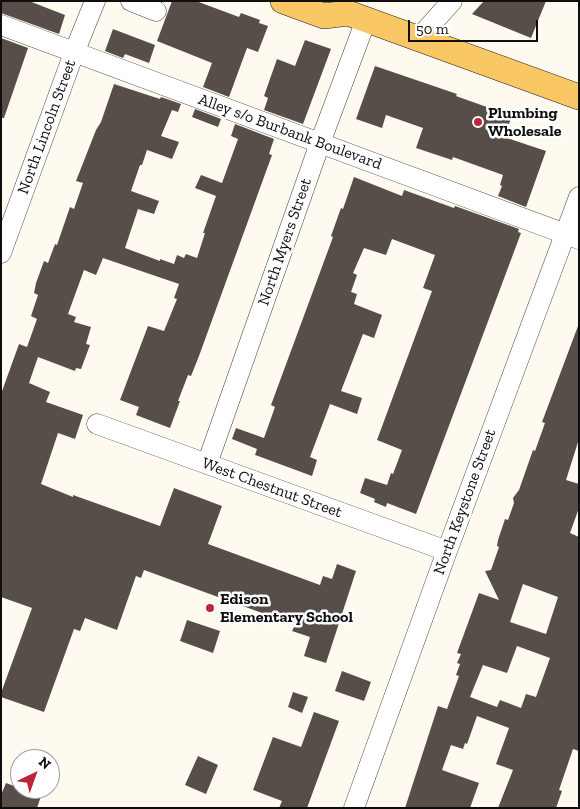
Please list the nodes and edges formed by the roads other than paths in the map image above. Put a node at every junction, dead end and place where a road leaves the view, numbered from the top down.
1 (95, 1) edge
2 (131, 1) edge
3 (283, 1) edge
4 (452, 1) edge
5 (156, 11) dead end
6 (350, 11) edge
7 (1, 26) edge
8 (419, 38) junction
9 (74, 52) junction
10 (579, 97) edge
11 (320, 143) junction
12 (579, 197) edge
13 (571, 236) edge
14 (1, 253) edge
15 (97, 424) dead end
16 (207, 464) junction
17 (447, 551) junction
18 (354, 808) edge

1 - 9 street, North Lincoln Street
2 - 5 street
3 - 6 main road
4 - 8 street
6 - 8 main road
6 - 11 street, North Myers Street
7 - 9 street, Alley s/o Burbank Boulevard
8 - 10 main road
9 - 11 street, Alley s/o Burbank Boulevard
9 - 14 street, North Lincoln Street
11 - 13 street, Alley s/o Burbank Boulevard
11 - 16 street, North Myers Street
12 - 13 street, North Keystone Street
13 - 17 street, North Keystone Street
15 - 16 street, West Chestnut Street
16 - 17 street, West Chestnut Street
17 - 18 street, North Keystone Street

